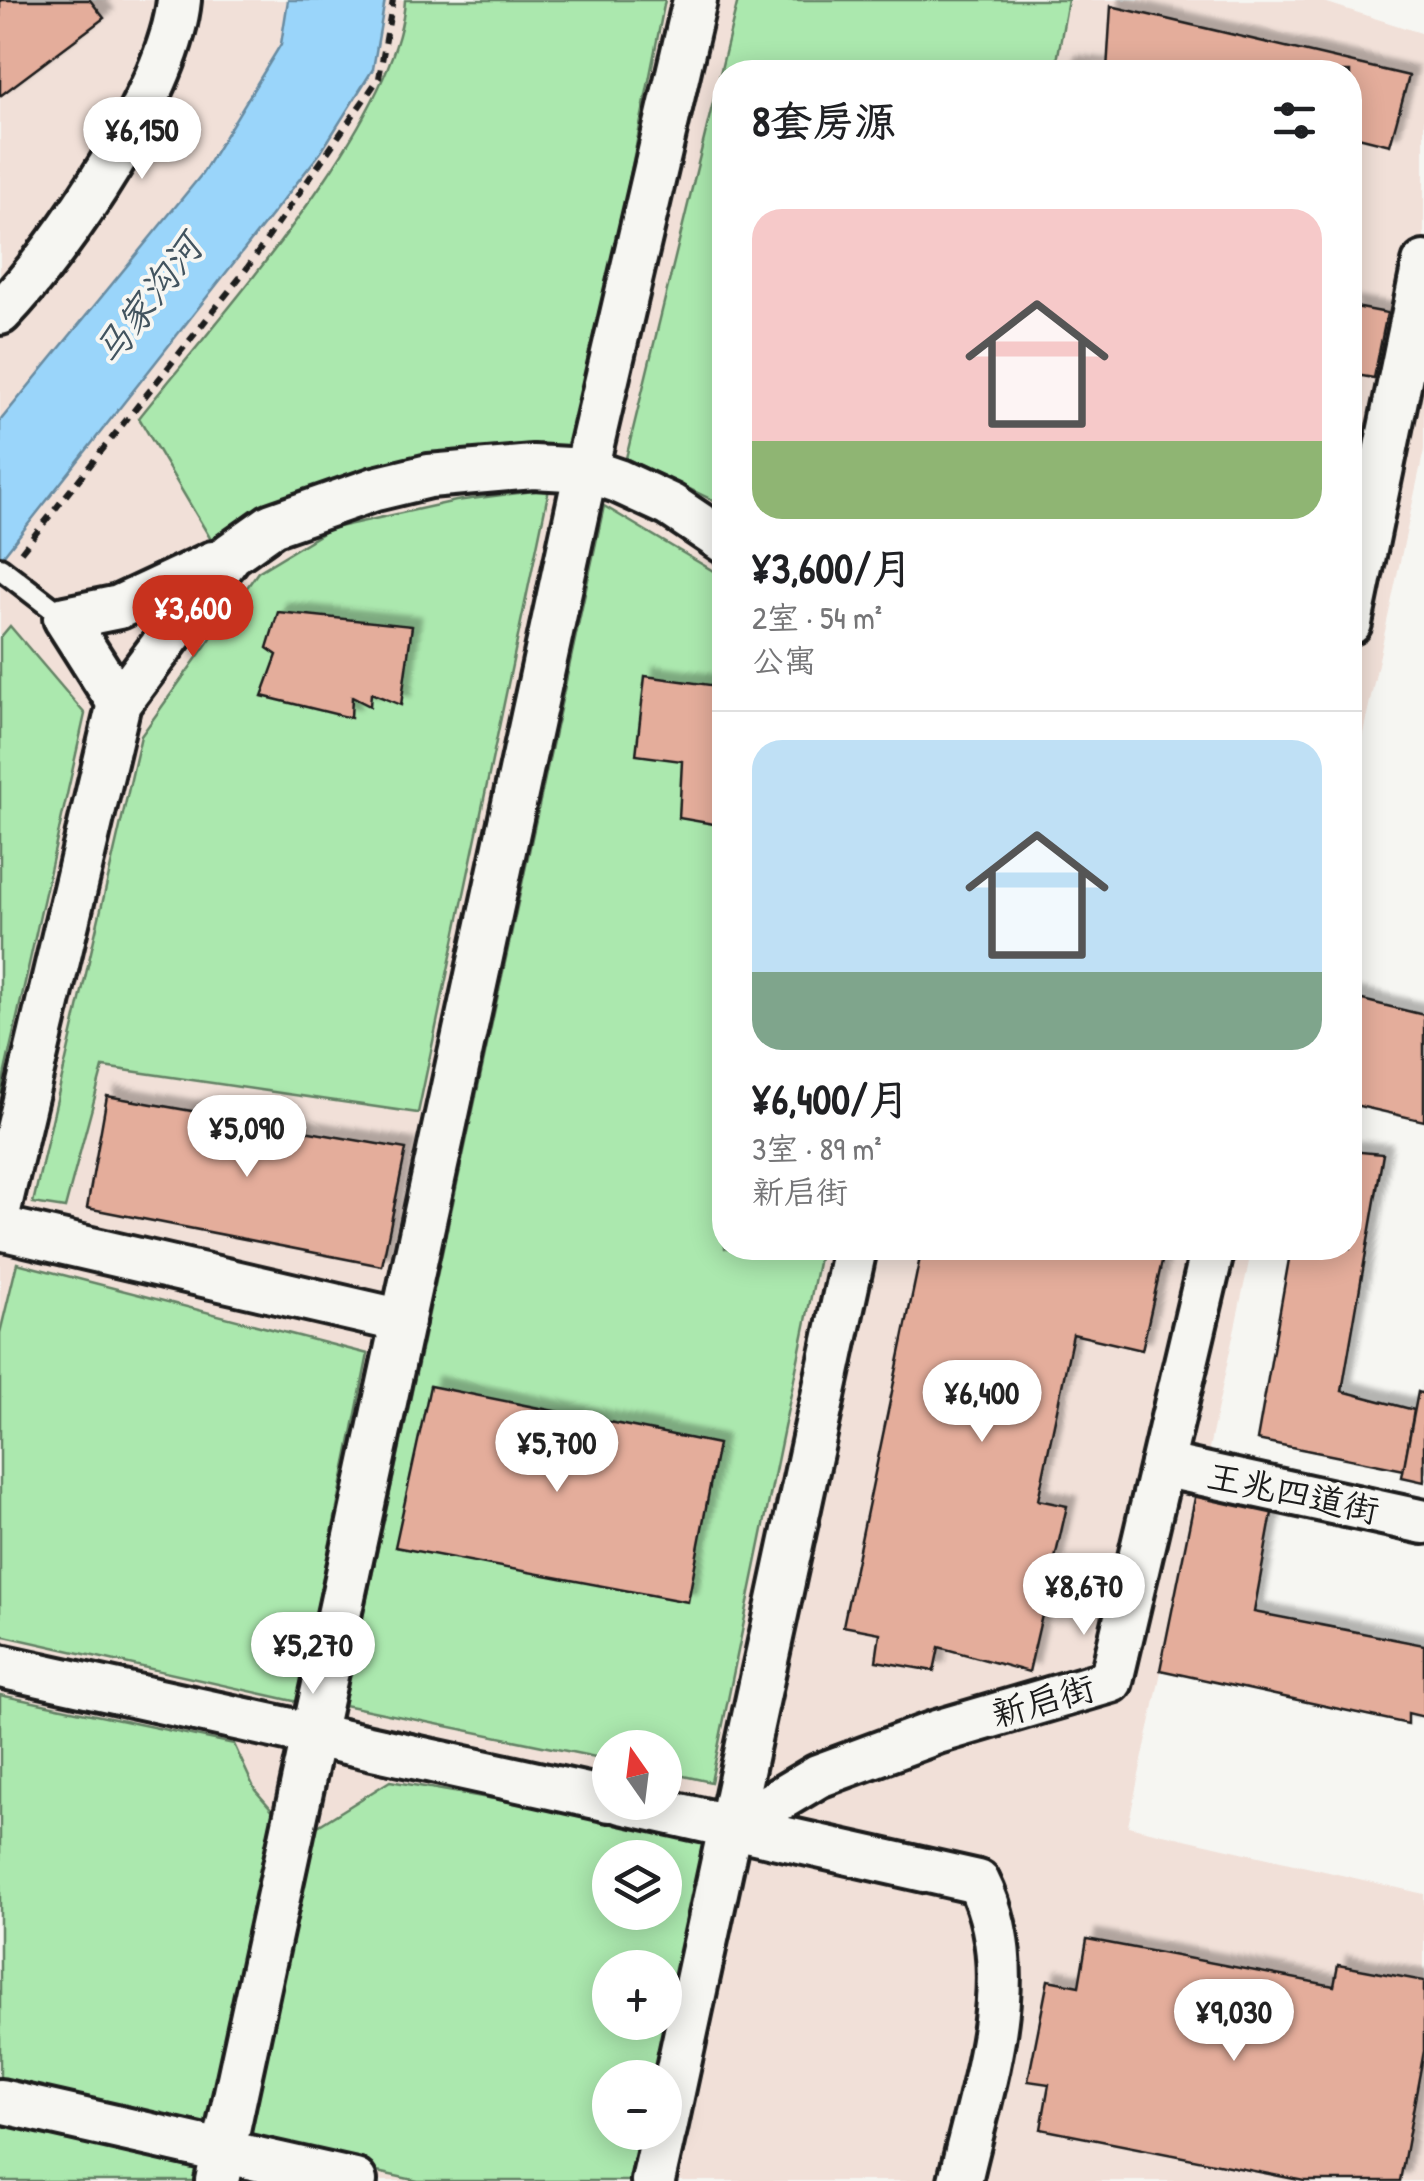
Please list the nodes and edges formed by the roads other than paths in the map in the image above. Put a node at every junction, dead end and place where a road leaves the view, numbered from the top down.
1 (179, 0) edge
2 (694, 0) edge
3 (1424, 263) edge
4 (0, 313) edge
5 (586, 470) junction
6 (712, 533) edge
7 (231, 554) junction
8 (1362, 565) edge
9 (0, 568) edge
10 (64, 618) junction
11 (119, 703) junction
12 (0, 1206) edge
13 (0, 1228) edge
14 (852, 1260) edge
15 (1210, 1260) edge
16 (402, 1322) junction
17 (1162, 1465) junction
18 (1424, 1522) edge
19 (0, 1666) edge
20 (314, 1735) junction
21 (592, 1796) edge
22 (682, 1816) edge
23 (733, 1827) junction
24 (681, 2060) edge
25 (0, 2101) edge
26 (660, 2150) edge
27 (220, 2167) edge
28 (355, 2181) edge
29 (653, 2181) edge
30 (960, 2181) edge

1 - 4 street
2 - 5 street
3 - 8 street
5 - 6 street
5 - 7 street
5 - 16 street
7 - 10 street
7 - 11 street
9 - 10 lane
10 - 11 street
11 - 12 street
13 - 16 street
14 - 23 street
15 - 17 street, 新启街
16 - 20 street
17 - 18 street, 王兆四道街
17 - 23 street, 新启街
19 - 20 street
20 - 21 street
20 - 27 street
22 - 23 street
23 - 24 street
23 - 30 street
25 - 27 street
26 - 29 street
27 - 28 street

